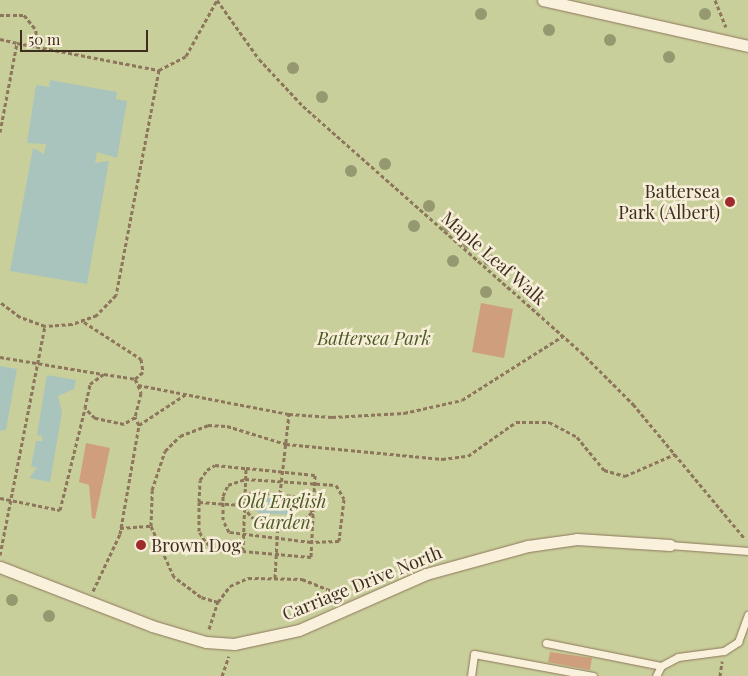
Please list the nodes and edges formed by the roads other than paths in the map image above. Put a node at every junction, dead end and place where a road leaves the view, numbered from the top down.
1 (543, 0) edge
2 (748, 46) edge
3 (670, 545) joint
4 (748, 551) edge
5 (0, 567) edge
6 (748, 615) edge
7 (546, 643) dead end
8 (662, 666) junction
9 (471, 676) edge
10 (593, 676) edge
11 (656, 676) edge

1 - 2 street
3 - 4 lane, Carriage Drive North
3 - 5 street, Carriage Drive North
6 - 8 lane
7 - 8 lane
8 - 11 lane
9 - 10 lane

